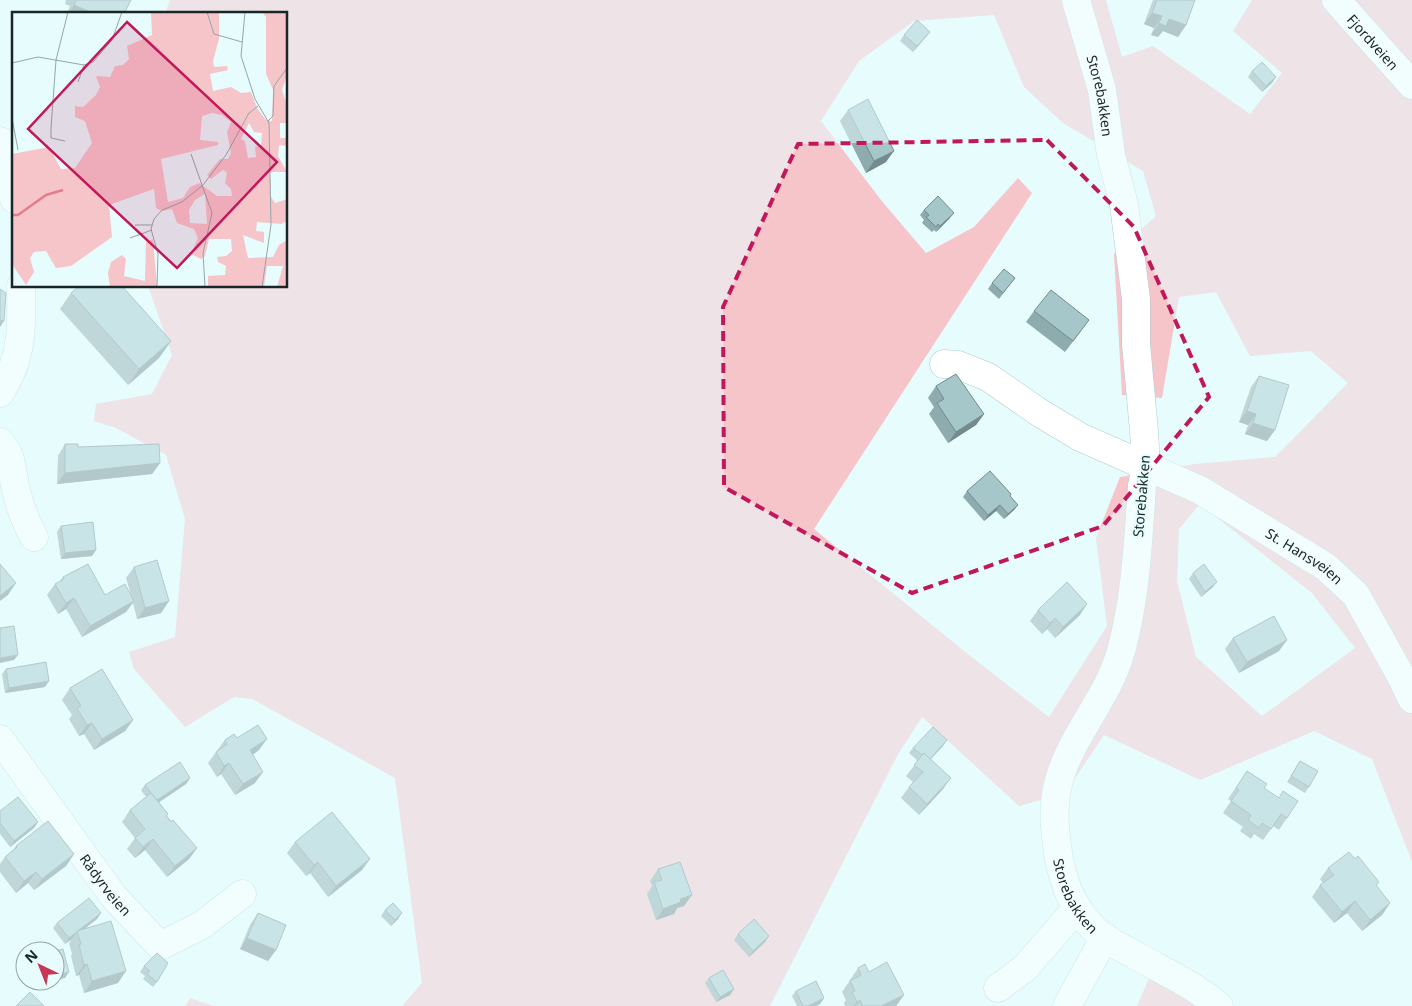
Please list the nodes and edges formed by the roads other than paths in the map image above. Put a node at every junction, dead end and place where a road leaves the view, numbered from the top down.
1 (1076, 0) edge
2 (1336, 0) edge
3 (1412, 85) edge
4 (0, 141) edge
5 (12, 191) edge
6 (21, 288) edge
7 (944, 364) dead end
8 (0, 393) edge
9 (0, 442) edge
10 (1146, 465) junction
11 (34, 537) dead end
12 (1412, 699) edge
13 (0, 739) edge
14 (242, 894) dead end
15 (1076, 909) junction
16 (1105, 937) junction
17 (998, 988) dead end
18 (1067, 1006) edge
19 (1219, 1006) edge

1 - 10 street, Storebakken
2 - 3 street, Fjordveien
4 - 5 street
6 - 8 street
7 - 10 street, St. Hansveien
9 - 11 street
10 - 12 street, St. Hansveien
10 - 15 street, Storebakken
13 - 14 street, Rådyrveien
15 - 16 street, Storebakken
15 - 17 street
16 - 18 street, Storebakken
16 - 19 street, Storebakken

